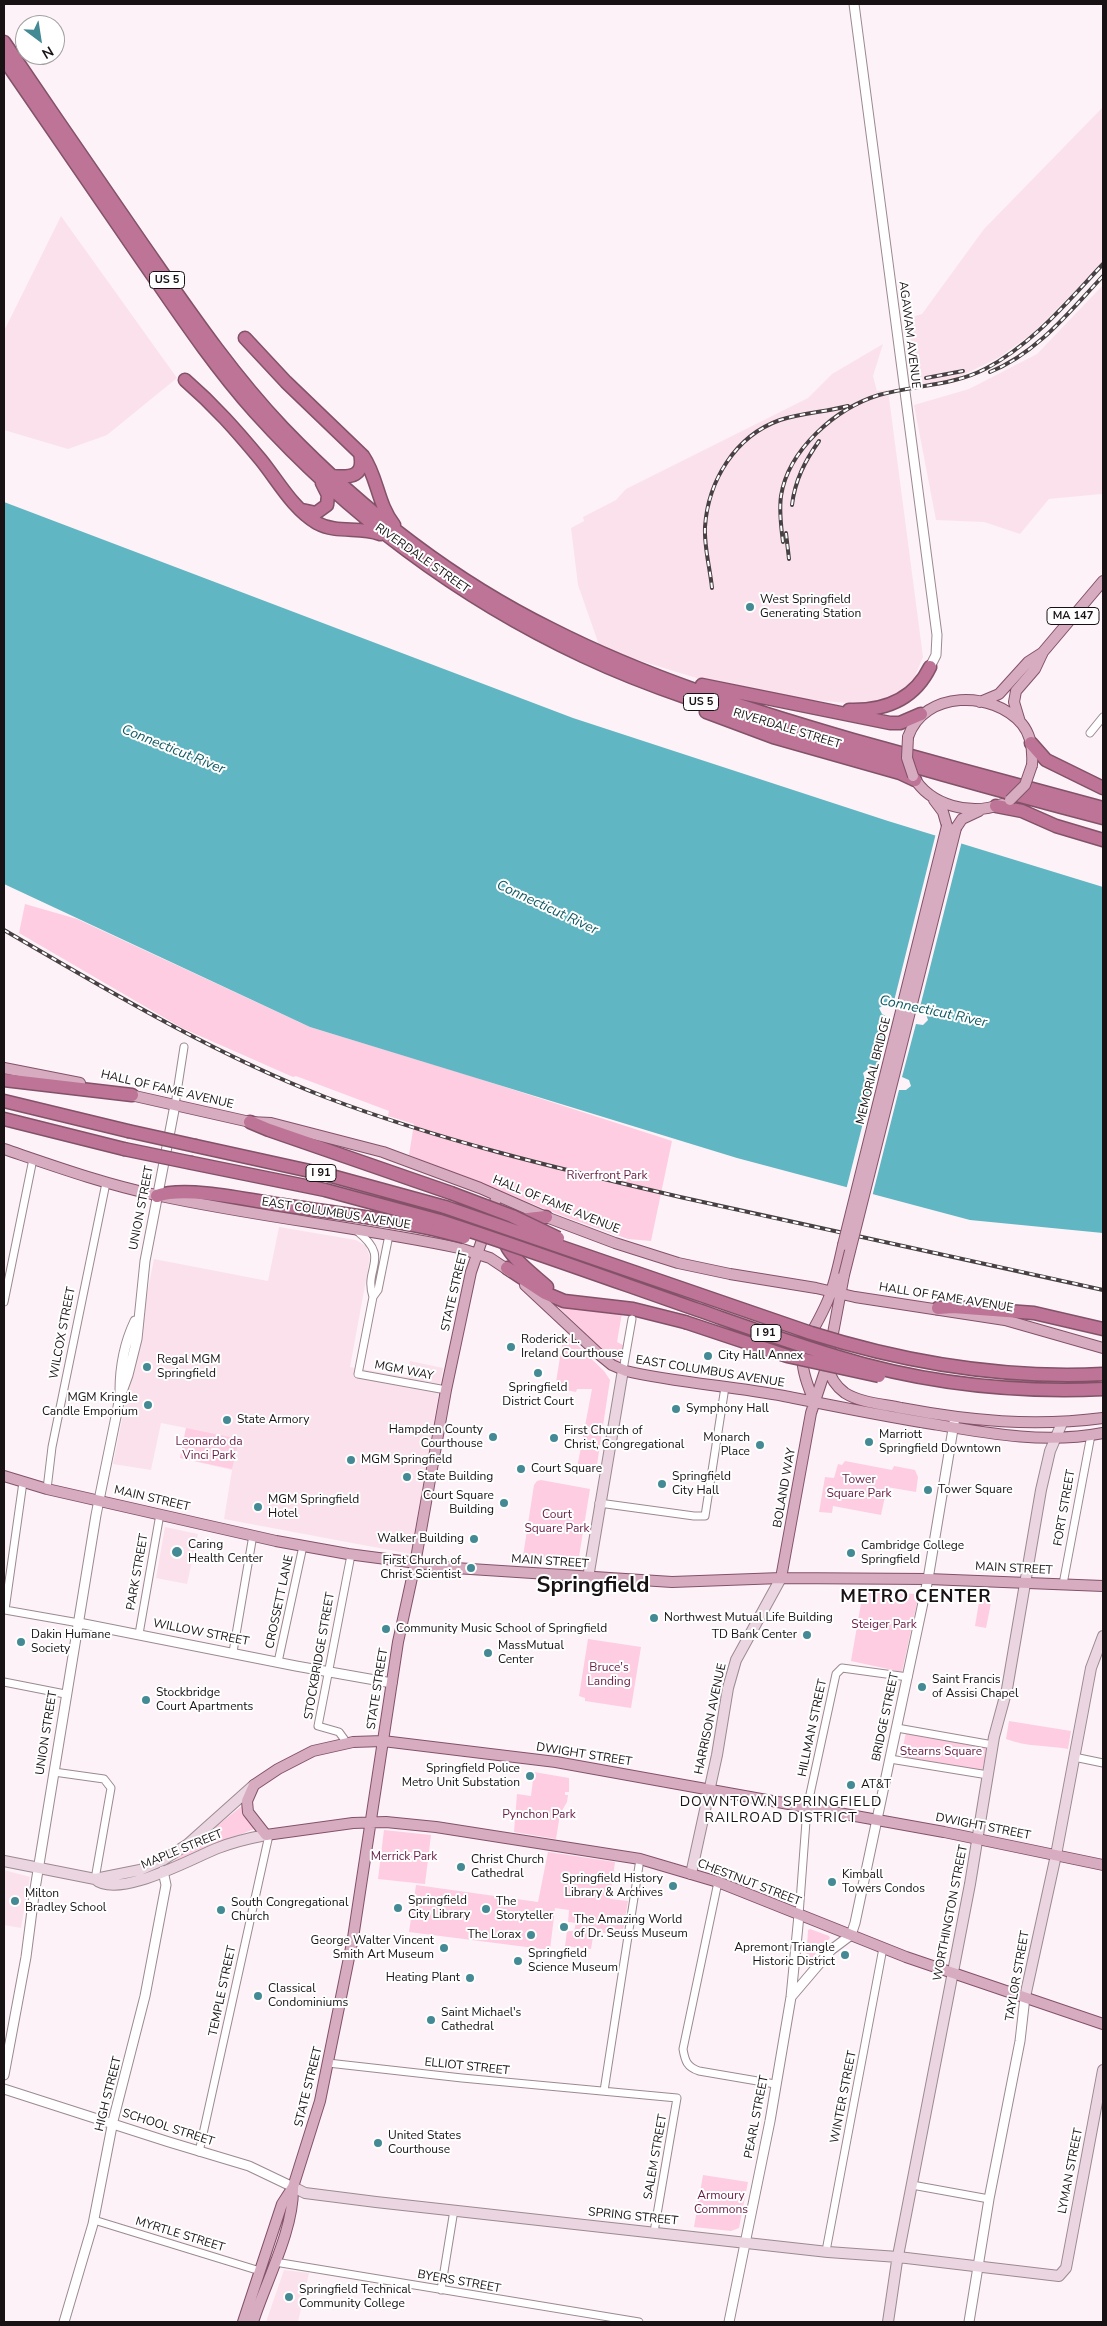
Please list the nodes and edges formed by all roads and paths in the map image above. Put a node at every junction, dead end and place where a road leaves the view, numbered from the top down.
1 (854, 4) edge
2 (4, 42) edge
3 (4, 59) edge
4 (245, 338) dead end
5 (185, 380) dead end
6 (360, 453) junction
7 (315, 473) junction
8 (332, 476) junction
9 (302, 510) junction
10 (388, 537) junction
11 (404, 537) junction
12 (1103, 581) edge
13 (1043, 652) junction
14 (930, 667) joint
15 (636, 673) junction
16 (977, 702) junction
17 (828, 710) junction
18 (922, 714) junction
19 (1103, 717) edge
20 (1022, 725) junction
21 (1090, 733) dead end
22 (1031, 743) junction
23 (914, 778) junction
24 (1103, 788) edge
25 (928, 794) junction
26 (996, 806) junction
27 (1103, 808) edge
28 (982, 810) junction
29 (1103, 818) edge
30 (951, 827) junction
31 (1103, 840) edge
32 (184, 1047) dead end
33 (4, 1068) edge
34 (4, 1080) edge
35 (132, 1095) junction
36 (4, 1101) edge
37 (175, 1105) junction
38 (4, 1119) edge
39 (250, 1122) junction
40 (4, 1149) edge
41 (33, 1159) junction
42 (106, 1183) junction
43 (157, 1196) junction
44 (497, 1196) junction
45 (546, 1217) junction
46 (439, 1226) junction
47 (356, 1230) junction
48 (389, 1235) junction
49 (476, 1253) junction
50 (605, 1262) junction
51 (508, 1268) junction
52 (840, 1274) joint
53 (836, 1292) junction
54 (373, 1297) junction
55 (564, 1300) junction
56 (4, 1302) edge
57 (938, 1308) junction
58 (632, 1319) dead end
59 (1103, 1330) edge
60 (1103, 1348) edge
61 (827, 1365) junction
62 (623, 1370) junction
63 (1103, 1374) edge
64 (963, 1384) junction
65 (725, 1387) junction
66 (1103, 1389) edge
67 (446, 1390) junction
68 (815, 1403) junction
69 (955, 1417) junction
70 (1103, 1418) edge
71 (1062, 1423) junction
72 (954, 1428) junction
73 (1103, 1433) edge
74 (1091, 1435) junction
75 (1055, 1438) junction
76 (4, 1476) edge
77 (24, 1482) junction
78 (47, 1489) junction
79 (99, 1500) junction
80 (599, 1503) junction
81 (160, 1514) junction
82 (253, 1535) junction
83 (303, 1546) junction
84 (351, 1555) junction
85 (415, 1564) junction
86 (588, 1578) junction
87 (781, 1578) junction
88 (928, 1579) junction
89 (1025, 1582) junction
90 (1063, 1584) junction
91 (1103, 1586) edge
92 (5, 1610) edge
93 (79, 1623) junction
94 (142, 1634) junction
95 (1103, 1636) edge
96 (233, 1652) junction
97 (278, 1662) junction
98 (327, 1672) junction
99 (908, 1677) junction
100 (4, 1682) edge
101 (392, 1683) junction
102 (66, 1694) junction
103 (897, 1728) junction
104 (383, 1741) junction
105 (347, 1743) junction
106 (993, 1745) junction
107 (1074, 1757) junction
108 (890, 1759) junction
109 (1103, 1763) edge
110 (54, 1772) junction
111 (988, 1775) junction
112 (254, 1785) junction
113 (708, 1788) junction
114 (807, 1808) junction
115 (877, 1820) junction
116 (372, 1822) junction
117 (268, 1835) junction
118 (978, 1838) junction
119 (1056, 1855) junction
120 (640, 1859) junction
121 (4, 1861) edge
122 (1103, 1865) edge
123 (38, 1868) junction
124 (163, 1871) junction
125 (692, 1874) junction
126 (95, 1879) junction
127 (718, 1882) junction
128 (799, 1915) junction
129 (851, 1935) junction
130 (883, 1948) junction
131 (952, 1974) junction
132 (791, 1997) junction
133 (1025, 1997) junction
134 (1103, 2024) edge
135 (328, 2063) junction
136 (1103, 2070) edge
137 (4, 2075) edge
138 (775, 2084) junction
139 (4, 2089) edge
140 (604, 2091) junction
141 (113, 2123) junction
142 (199, 2152) junction
143 (912, 2184) junction
144 (293, 2187) junction
145 (989, 2199) junction
146 (454, 2210) junction
147 (94, 2220) junction
148 (654, 2232) junction
149 (745, 2241) junction
150 (826, 2251) junction
151 (898, 2257) junction
152 (275, 2262) junction
153 (978, 2267) junction
154 (260, 2271) junction
155 (1062, 2275) joint
156 (441, 2290) junction
157 (64, 2322) edge
158 (243, 2322) edge
159 (253, 2322) edge
160 (639, 2322) edge
161 (728, 2322) edge
162 (888, 2322) edge
163 (969, 2322) edge

1 - 14 street, AGAWAM AVENUE
2 - 8 highway, US 5
3 - 7 highway, US 5
4 - 6 highway
5 - 9 highway
6 - 8 highway
6 - 11 highway
7 - 9 highway
7 - 10 highway, RIVERDALE STREET / US 5
8 - 11 highway, RIVERDALE STREET / US 5
9 - 10 highway
10 - 15 highway, RIVERDALE STREET / US 5
11 - 15 highway, RIVERDALE STREET / US 5
12 - 13 main road, MA 147
13 - 16 main road, MA 147
13 - 20 main road, MA 147
14 - 17 highway
15 - 17 highway
15 - 23 highway
15 - 27 highway, RIVERDALE STREET / US 5
15 - 29 highway, RIVERDALE STREET / US 5
16 - 18 main road
16 - 20 main road
17 - 18 highway
18 - 23 main road, bridge
19 - 21 street
20 - 22 main road
22 - 24 highway
22 - 26 main road, bridge
23 - 25 main road
25 - 28 main road
25 - 30 main road
26 - 28 main road
26 - 31 highway
28 - 30 main road
30 - 52 main road, MEMORIAL BRIDGE, bridge
32 - 37 street
33 - 35 main road, HALL OF FAME AVENUE
34 - 35 highway
35 - 37 main road, HALL OF FAME AVENUE
36 - 50 highway, I 91, bridge
37 - 39 main road, HALL OF FAME AVENUE
37 - 43 street, UNION STREET
38 - 46 highway, I 91, bridge
39 - 44 main road, HALL OF FAME AVENUE
39 - 50 highway, bridge
40 - 41 main road, EAST COLUMBUS AVENUE
41 - 42 main road, EAST COLUMBUS AVENUE
41 - 56 street
42 - 43 main road, EAST COLUMBUS AVENUE
42 - 78 street, WILCOX STREET
43 - 46 highway
43 - 47 main road, EAST COLUMBUS AVENUE
43 - 79 street, UNION STREET
44 - 45 main road, HALL OF FAME AVENUE
44 - 49 main road, STATE STREET
45 - 53 main road, HALL OF FAME AVENUE
45 - 55 highway
46 - 64 highway, I 91, bridge
47 - 48 main road, EAST COLUMBUS AVENUE
47 - 54 street
48 - 49 main road, EAST COLUMBUS AVENUE
48 - 54 street
49 - 51 main road, EAST COLUMBUS AVENUE
49 - 67 main road, STATE STREET
50 - 63 highway, I 91, bridge
51 - 55 highway
51 - 62 main road, EAST COLUMBUS AVENUE
52 - 53 main road, BOLAND WAY
53 - 57 main road, HALL OF FAME AVENUE
53 - 61 main road, BOLAND WAY
53 - 68 main road, BOLAND WAY
54 - 67 street, MGM WAY
55 - 64 highway, bridge
57 - 59 highway
57 - 60 main road, HALL OF FAME AVENUE
58 - 62 street
61 - 68 main road, BOLAND WAY
61 - 69 main road
62 - 65 main road, EAST COLUMBUS AVENUE
62 - 80 main road
64 - 66 highway, I 91, bridge
65 - 68 main road, EAST COLUMBUS AVENUE
65 - 80 street
67 - 85 main road, STATE STREET
68 - 72 main road, EAST COLUMBUS AVENUE
68 - 87 main road, BOLAND WAY
69 - 71 main road
69 - 72 street, BRIDGE STREET
70 - 71 main road
71 - 75 main road, WORTHINGTON STREET
72 - 75 main road, EAST COLUMBUS AVENUE
72 - 88 street, BRIDGE STREET
73 - 74 main road, EAST COLUMBUS AVENUE
74 - 75 main road, EAST COLUMBUS AVENUE
74 - 90 street, FORT STREET
75 - 89 main road, WORTHINGTON STREET
76 - 77 main road, MAIN STREET
77 - 78 main road, MAIN STREET
77 - 92 street
78 - 79 main road, MAIN STREET
79 - 81 main road, MAIN STREET
79 - 93 street, UNION STREET
80 - 86 main road
81 - 82 main road, MAIN STREET
81 - 94 street, PARK STREET
82 - 83 main road, MAIN STREET
82 - 96 street
83 - 84 main road, MAIN STREET
83 - 97 street, CROSSETT LANE
84 - 85 main road, MAIN STREET
84 - 98 street, STOCKBRIDGE STREET
85 - 86 main road, MAIN STREET
85 - 101 main road, STATE STREET
86 - 87 main road, MAIN STREET
87 - 88 main road, MAIN STREET
87 - 113 main road, HARRISON AVENUE
88 - 89 main road, MAIN STREET
88 - 99 street, BRIDGE STREET
89 - 90 main road, MAIN STREET
89 - 106 main road, WORTHINGTON STREET
90 - 91 main road, MAIN STREET
92 - 93 street, WILLOW STREET
93 - 94 street, WILLOW STREET
93 - 102 street, UNION STREET
94 - 96 street, WILLOW STREET
95 - 107 main road, TAYLOR STREET
96 - 97 street, WILLOW STREET
97 - 98 street, WILLOW STREET
98 - 101 street, WILLOW STREET
98 - 105 street, STOCKBRIDGE STREET
99 - 103 street, BRIDGE STREET
99 - 114 street, HILLMAN STREET
100 - 102 street
101 - 104 main road, STATE STREET
102 - 110 street, UNION STREET
103 - 106 street
103 - 108 street, BRIDGE STREET
104 - 105 main road, DWIGHT STREET
104 - 113 main road, DWIGHT STREET
104 - 116 main road, STATE STREET
105 - 112 main road, DWIGHT STREET
106 - 111 main road, WORTHINGTON STREET
107 - 109 street
107 - 119 main road, TAYLOR STREET
108 - 111 street
108 - 115 street, BRIDGE STREET
110 - 123 street, UNION STREET
110 - 126 street
111 - 118 main road, WORTHINGTON STREET
112 - 117 main road
112 - 126 main road, DWIGHT STREET
113 - 114 main road, DWIGHT STREET
113 - 125 main road, HARRISON AVENUE
114 - 115 main road, DWIGHT STREET
114 - 128 street, HILLMAN STREET
115 - 118 main road, DWIGHT STREET
115 - 129 street, BRIDGE STREET
116 - 117 main road, MAPLE STREET
116 - 120 main road, CHESTNUT STREET
116 - 135 main road, STATE STREET
117 - 124 main road, MAPLE STREET
117 - 142 street, TEMPLE STREET
118 - 119 main road, DWIGHT STREET
118 - 131 main road, WORTHINGTON STREET
119 - 122 main road, DWIGHT STREET
119 - 133 main road, TAYLOR STREET
120 - 125 main road, CHESTNUT STREET
120 - 140 street
121 - 123 main road, MAPLE STREET
123 - 126 main road, MAPLE STREET
123 - 137 street, UNION STREET
124 - 126 main road, MAPLE STREET
124 - 141 street, HIGH STREET
125 - 127 main road, CHESTNUT STREET
127 - 128 main road, CHESTNUT STREET
127 - 138 street
128 - 129 main road, CHESTNUT STREET
128 - 132 street, PEARL STREET
129 - 130 main road, CHESTNUT STREET
129 - 132 street
130 - 131 main road, CHESTNUT STREET
130 - 150 street, WINTER STREET
131 - 133 main road, CHESTNUT STREET
131 - 143 main road, WORTHINGTON STREET
132 - 138 street, PEARL STREET
133 - 134 main road, CHESTNUT STREET
133 - 145 street, TAYLOR STREET
135 - 140 street, ELLIOT STREET
135 - 144 main road, STATE STREET
136 - 155 main road, LYMAN STREET
138 - 149 street, PEARL STREET
139 - 141 street, SCHOOL STREET
140 - 148 street, SALEM STREET
141 - 142 street, SCHOOL STREET
141 - 147 street, HIGH STREET
142 - 144 street, SCHOOL STREET
143 - 145 street
143 - 151 main road, WORTHINGTON STREET
144 - 146 main road, SPRING STREET
144 - 152 main road, STATE STREET
144 - 154 main road, STATE STREET
145 - 153 street, TAYLOR STREET
146 - 148 main road, SPRING STREET
146 - 156 street
147 - 154 street, MYRTLE STREET
147 - 157 street, HIGH STREET
148 - 149 main road, SPRING STREET
149 - 150 main road, SPRING STREET
149 - 161 street, PEARL STREET
150 - 151 main road, SPRING STREET
151 - 153 main road, SPRING STREET
151 - 162 main road, WORTHINGTON STREET
152 - 156 street, BYERS STREET
152 - 159 main road, STATE STREET
153 - 155 main road, SPRING STREET
153 - 163 street, TAYLOR STREET
154 - 158 main road, STATE STREET
156 - 160 street, BYERS STREET

